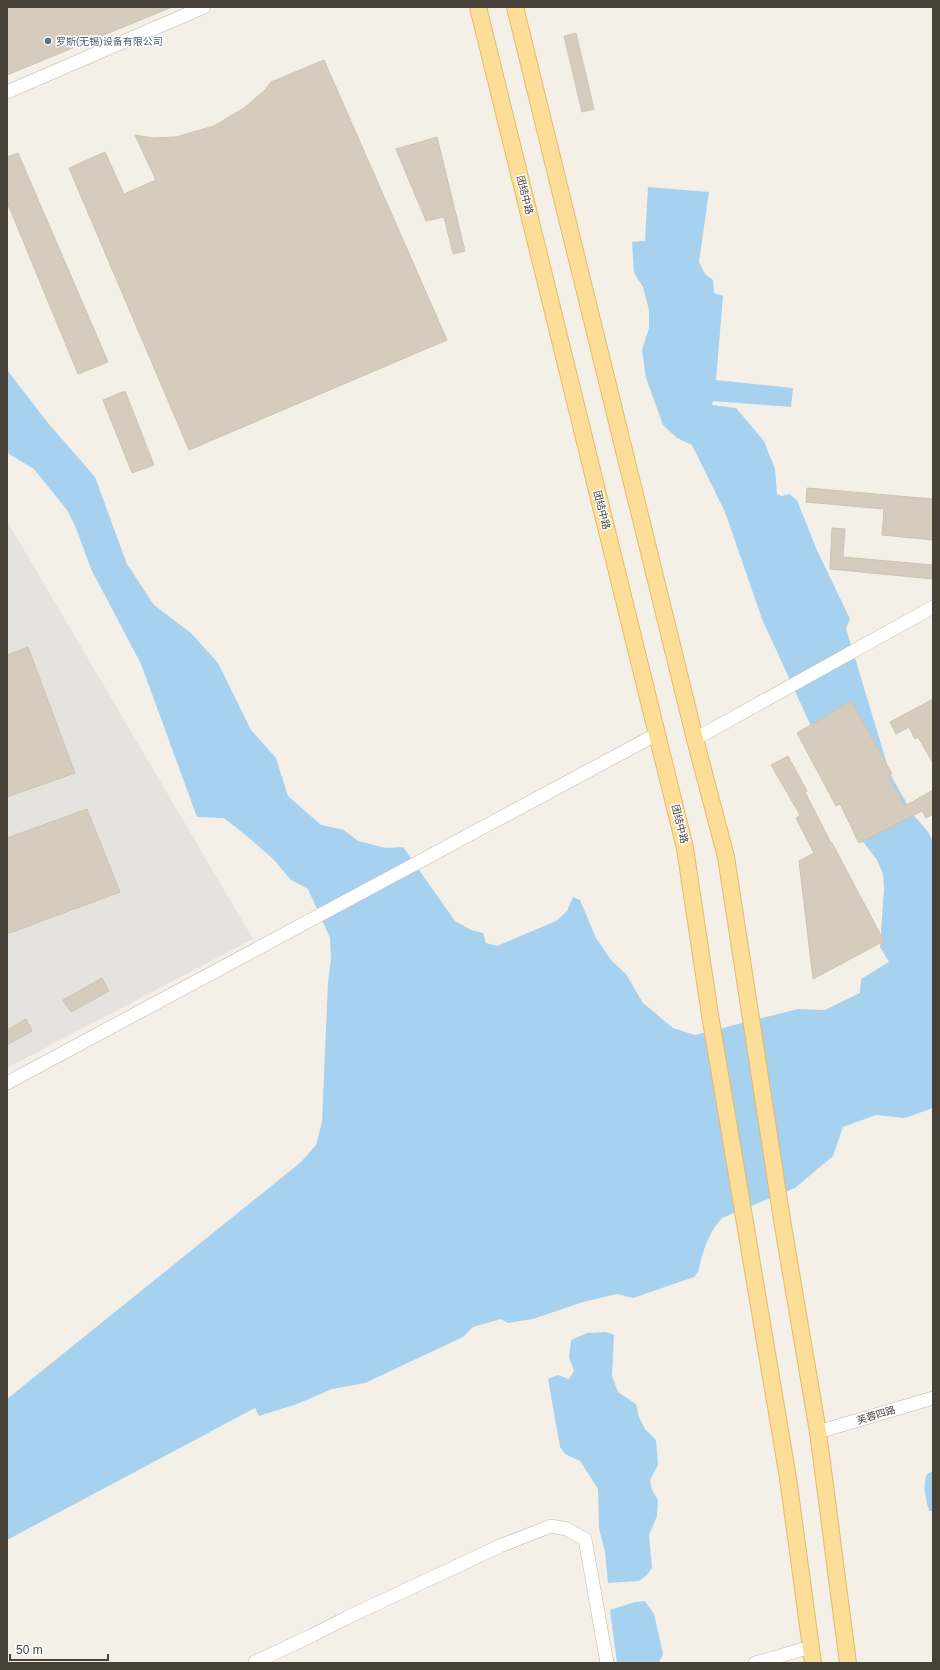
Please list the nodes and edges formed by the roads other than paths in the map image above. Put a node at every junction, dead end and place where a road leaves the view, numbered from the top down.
1 (204, 7) edge
2 (478, 7) edge
3 (516, 7) edge
4 (7, 92) edge
5 (933, 607) edge
6 (657, 734) junction
7 (695, 739) junction
8 (7, 1084) edge
9 (933, 1398) edge
10 (818, 1432) junction
11 (811, 1647) junction
12 (255, 1662) edge
13 (607, 1663) edge
14 (755, 1663) edge
15 (813, 1663) edge
16 (848, 1663) edge

1 - 4 street
2 - 6 main road, 团结中路
3 - 7 main road
5 - 7 street
6 - 8 street
6 - 11 main road, 团结中路
7 - 10 main road
9 - 10 street, 芙蓉四路
10 - 16 main road
11 - 14 street
11 - 15 main road, 团结中路
12 - 13 street

